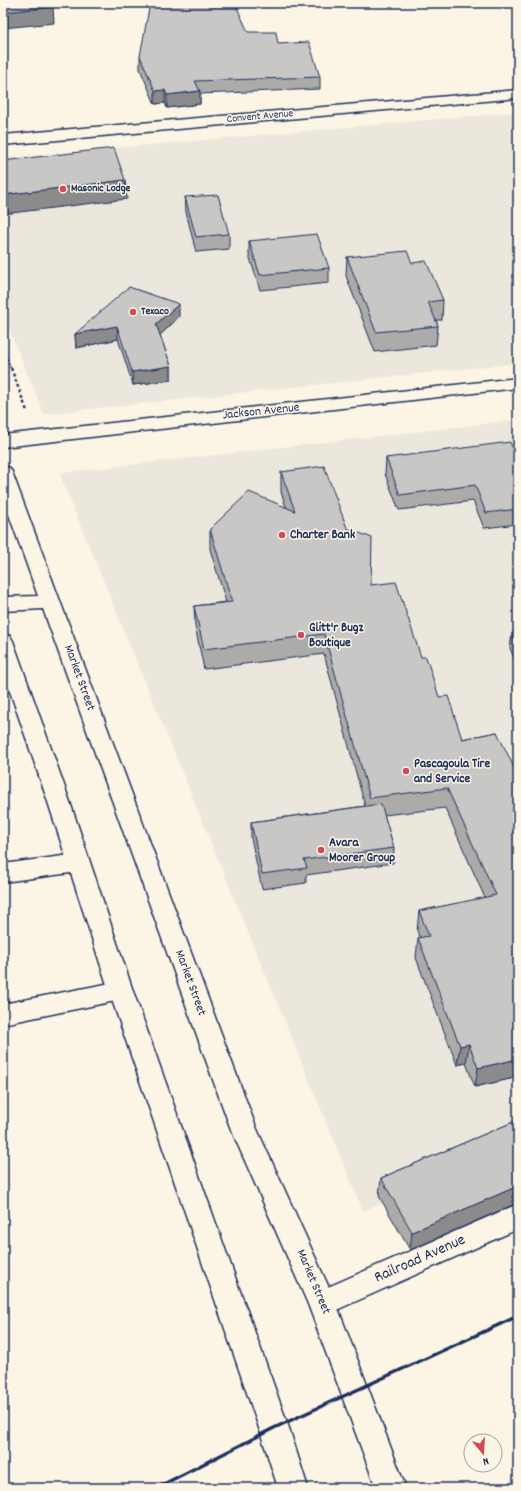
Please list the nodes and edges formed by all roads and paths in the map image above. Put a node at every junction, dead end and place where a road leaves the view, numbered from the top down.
1 (518, 94) edge
2 (3, 140) edge
3 (3, 347) edge
4 (518, 383) edge
5 (27, 411) dead end
6 (3, 441) edge
7 (3, 472) edge
8 (51, 602) junction
9 (3, 604) edge
10 (3, 641) edge
11 (78, 862) junction
12 (3, 873) edge
13 (121, 991) junction
14 (3, 1014) edge
15 (518, 1216) edge
16 (322, 1303) junction
17 (293, 1488) edge
18 (391, 1488) edge

1 - 2 main road, Convent Avenue
3 - 5 path
4 - 6 main road, Jackson Avenue
7 - 8 main road, Market Street
8 - 9 main road
8 - 16 main road, Market Street
10 - 11 main road
11 - 12 main road
11 - 13 main road
13 - 14 main road
13 - 17 main road
15 - 16 main road, Railroad Avenue
16 - 18 main road, Market Street

